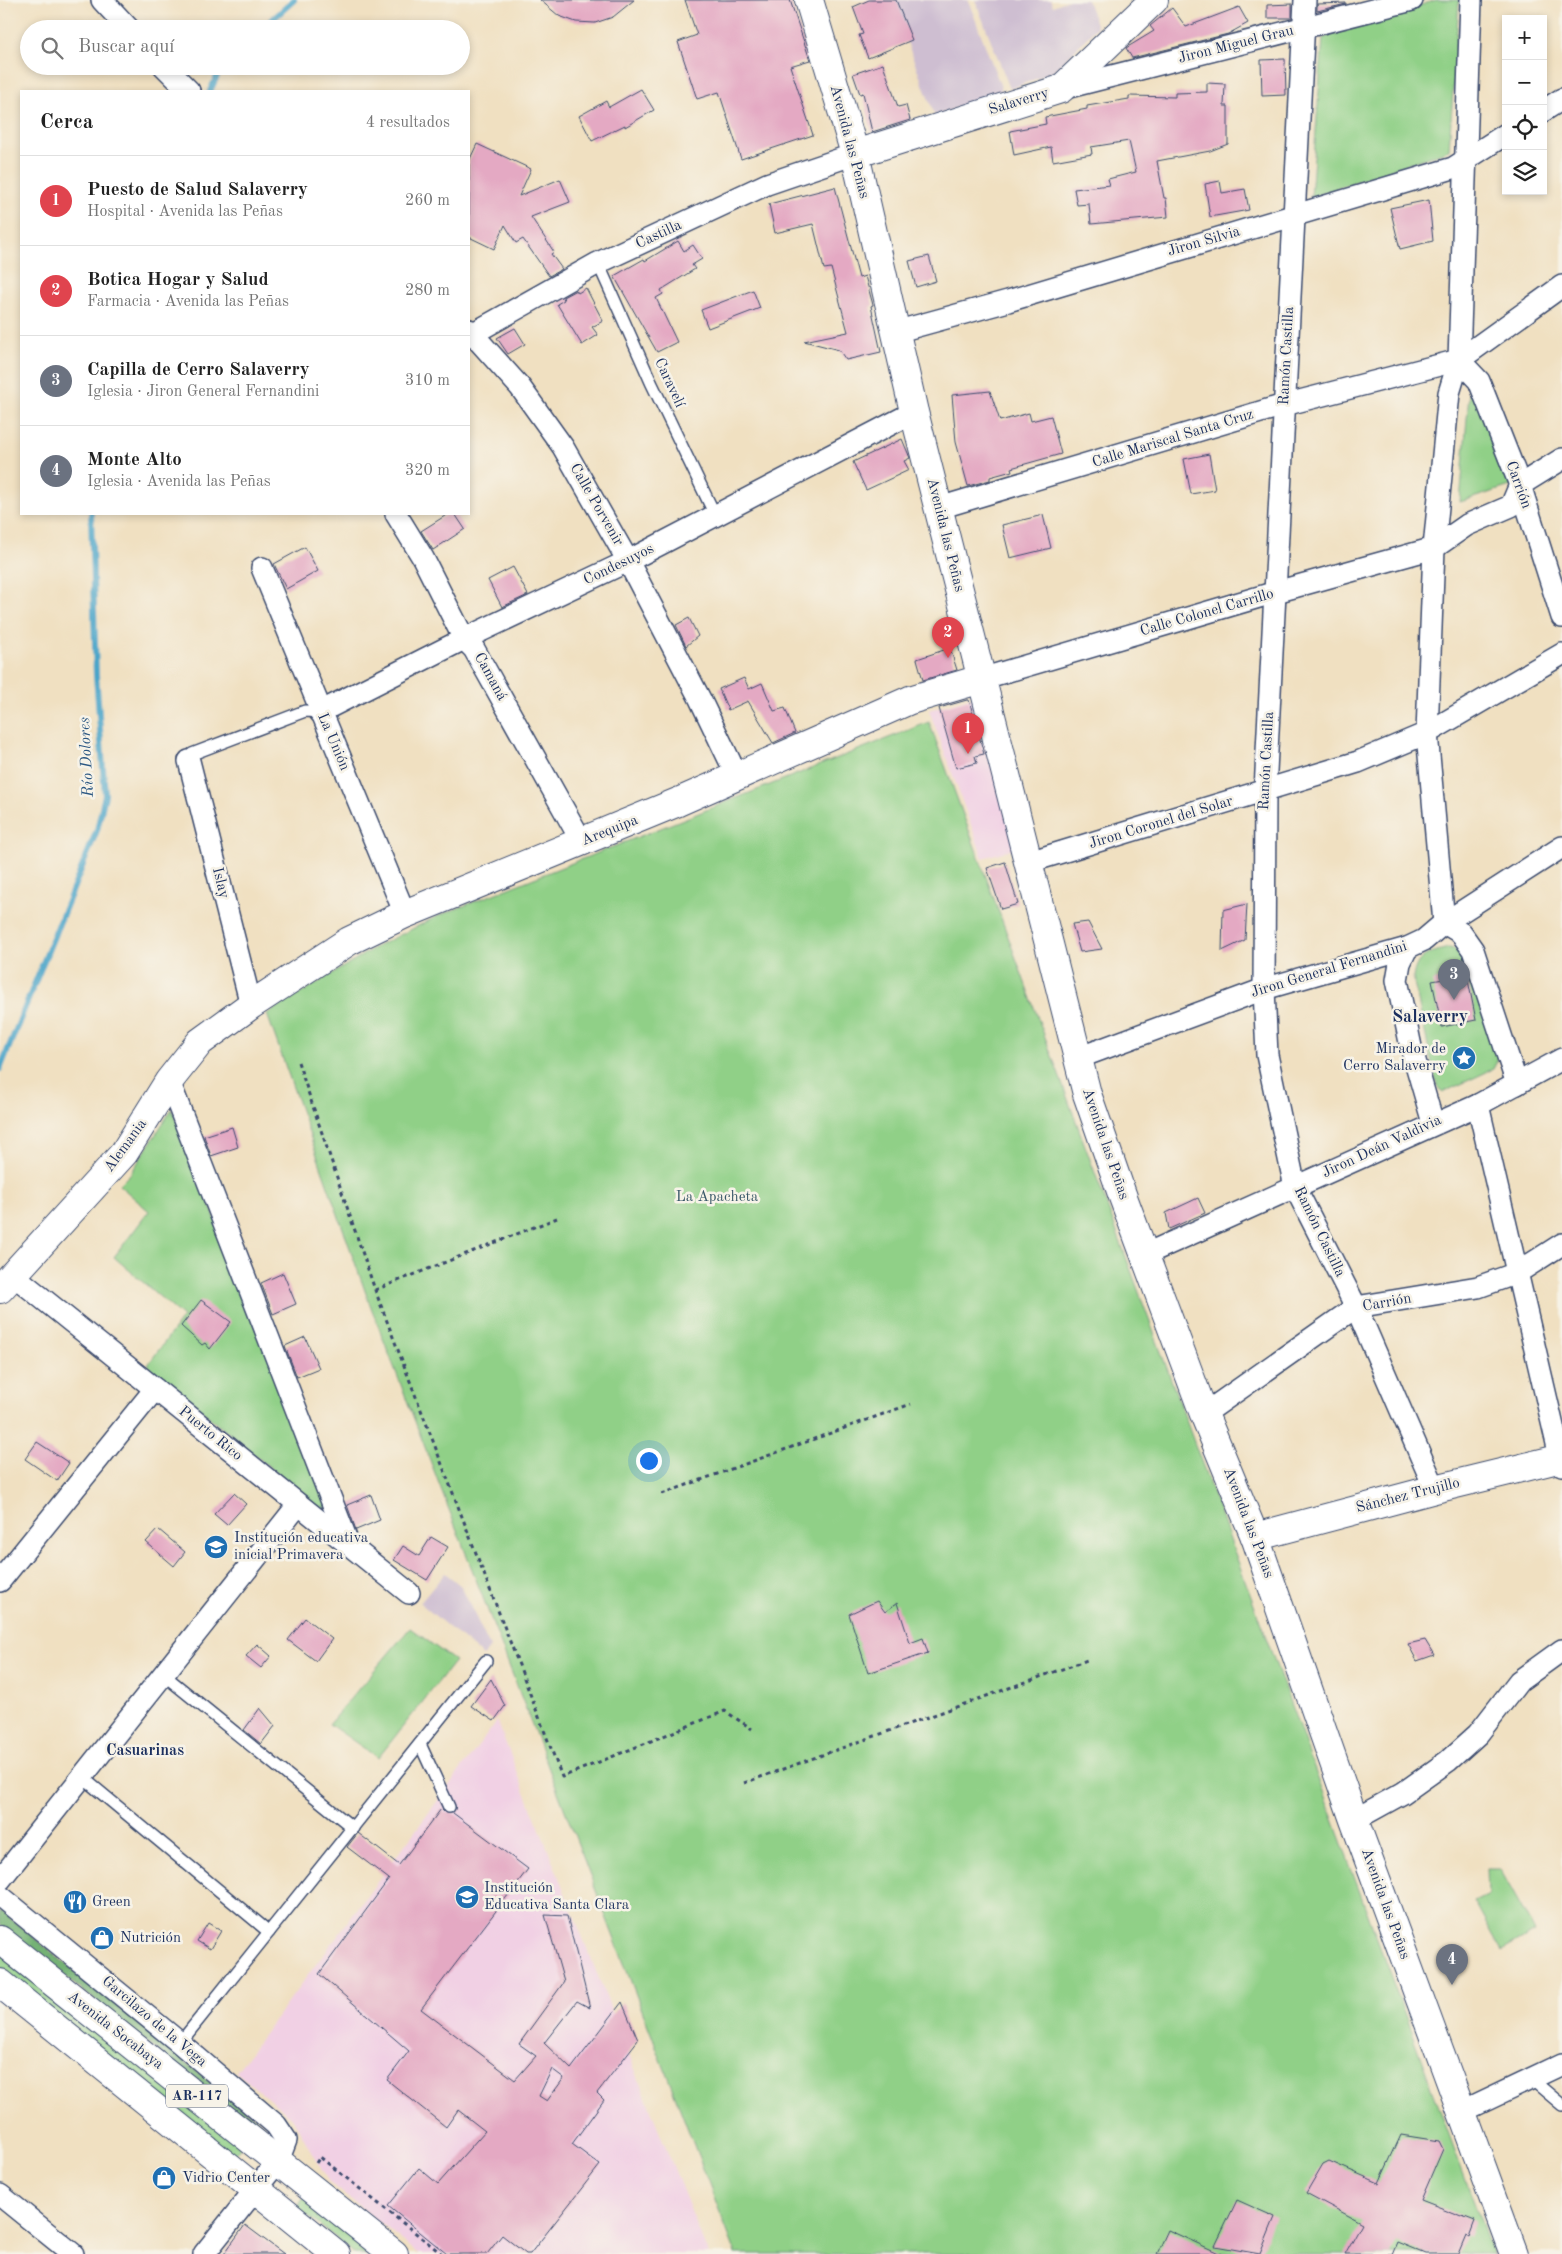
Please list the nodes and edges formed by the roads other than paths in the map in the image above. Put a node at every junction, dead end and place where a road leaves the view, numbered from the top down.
1 (102, 0) edge
2 (809, 0) edge
3 (1154, 0) edge
4 (1305, 0) edge
5 (1412, 0) edge
6 (1471, 0) edge
7 (121, 20) edge
8 (1304, 28) junction
9 (173, 75) edge
10 (185, 87) edge
11 (1060, 89) junction
12 (1562, 99) edge
13 (1547, 108) edge
14 (1502, 136) edge
15 (855, 154) junction
16 (1465, 159) junction
17 (1294, 217) junction
18 (598, 262) junction
19 (1562, 286) edge
20 (471, 332) edge
21 (895, 332) junction
22 (1459, 360) junction
23 (1284, 405) junction
24 (914, 412) junction
25 (1562, 460) edge
26 (1520, 485) junction
27 (939, 508) junction
28 (397, 515) edge
29 (715, 515) junction
30 (1434, 548) junction
31 (628, 561) junction
32 (262, 568) dead end
33 (1276, 592) junction
34 (1562, 617) edge
35 (464, 640) junction
36 (1562, 654) edge
37 (981, 679) junction
38 (320, 712) junction
39 (1427, 733) junction
40 (188, 761) joint
41 (737, 776) junction
42 (1265, 791) junction
43 (582, 842) junction
44 (1562, 847) edge
45 (1029, 862) junction
46 (405, 914) junction
47 (1444, 923) junction
48 (1407, 948) junction
49 (1264, 989) junction
50 (251, 1005) junction
51 (1078, 1058) junction
52 (1562, 1059) edge
53 (169, 1081) junction
54 (1517, 1084) junction
55 (1478, 1105) junction
56 (1433, 1123) junction
57 (1295, 1187) junction
58 (1562, 1244) edge
59 (1144, 1255) junction
60 (1517, 1273) junction
61 (6, 1282) edge
62 (1356, 1307) junction
63 (155, 1389) junction
64 (1204, 1414) junction
65 (1562, 1461) edge
66 (1435, 1489) junction
67 (298, 1505) junction
68 (1255, 1537) junction
69 (348, 1543) junction
70 (0, 1582) edge
71 (409, 1593) dead end
72 (1562, 1650) edge
73 (486, 1661) dead end
74 (164, 1675) junction
75 (420, 1744) junction
76 (82, 1778) junction
77 (450, 1807) dead end
78 (1354, 1820) junction
79 (353, 1828) junction
80 (0, 1880) edge
81 (0, 1896) edge
82 (269, 1932) junction
83 (0, 1940) edge
84 (0, 1983) edge
85 (180, 2043) junction
86 (1562, 2064) edge
87 (1530, 2078) junction
88 (1562, 2106) edge
89 (1461, 2112) junction
90 (278, 2161) junction
91 (256, 2189) junction
92 (0, 2195) edge
93 (74, 2254) edge
94 (204, 2254) edge
95 (336, 2254) edge
96 (394, 2254) edge
97 (1514, 2254) edge

1 - 7 street
2 - 15 street, Avenida las Peñas
3 - 11 street, Salaverry
4 - 8 street, Ramón Castilla
5 - 8 street, Jiron Miguel Grau
6 - 16 street
8 - 11 street, Jiron Miguel Grau
8 - 17 street, Ramón Castilla
9 - 10 street
11 - 15 street, Salaverry
12 - 13 street
14 - 16 street, Jiron Silvia
15 - 18 street, Castilla
15 - 21 street, Avenida las Peñas
16 - 17 street, Jiron Silvia
16 - 22 street
17 - 21 street, Jiron Silvia
17 - 23 street, Ramón Castilla
18 - 20 street, Castilla
18 - 29 lane, Caravelí
19 - 22 street, Calle Mariscal Santa Cruz
20 - 31 street, Calle Porvenir
21 - 24 street, Avenida las Peñas
22 - 23 street, Calle Mariscal Santa Cruz
22 - 26 street, Carrión
22 - 30 street
23 - 27 street, Calle Mariscal Santa Cruz
23 - 33 street, Ramón Castilla
24 - 27 street, Avenida las Peñas
24 - 29 street, Condesuyos
25 - 26 street
26 - 30 street, Calle Colonel Carrillo
26 - 34 street, Carrión
27 - 37 street, Avenida las Peñas
28 - 35 street, Camaná
29 - 31 street, Condesuyos
30 - 33 street, Calle Colonel Carrillo
30 - 39 street
31 - 35 street, Condesuyos
31 - 41 street, Calle Porvenir
32 - 38 street, La Unión
33 - 37 street, Calle Colonel Carrillo
33 - 42 street, Ramón Castilla
35 - 38 street, Condesuyos
35 - 43 street, Camaná
36 - 39 street, Jiron Coronel del Solar
37 - 41 street, Arequipa
37 - 45 street, Avenida las Peñas
38 - 40 lane
38 - 46 street, La Unión
39 - 42 street, Jiron Coronel del Solar
39 - 47 street
40 - 50 street, Islay
41 - 43 street, Arequipa
42 - 45 street, Jiron Coronel del Solar
42 - 49 street, Ramón Castilla
43 - 46 street, Arequipa
44 - 47 street, Jiron General Fernandini
45 - 51 street, Avenida las Peñas
46 - 50 street, Arequipa
47 - 48 street, Jiron General Fernandini
47 - 54 street
48 - 49 street, Jiron General Fernandini
48 - 56 street
49 - 51 street, Jiron General Fernandini
49 - 57 street, Ramón Castilla
50 - 53 street, Alemania
51 - 59 street, Avenida las Peñas
52 - 54 street, Jiron Deán Valdivia
53 - 61 street, Alemania
53 - 69 street
54 - 55 street, Jiron Deán Valdivia
55 - 56 street, Jiron Deán Valdivia
55 - 60 street
56 - 57 street, Jiron Deán Valdivia
57 - 59 street, Jiron Deán Valdivia
57 - 62 street, Ramón Castilla
58 - 60 street, Carrión
59 - 64 street, Avenida las Peñas
60 - 62 street, Carrión
60 - 65 street
61 - 63 street, Puerto Rico
62 - 64 street, Carrión
62 - 66 street, Ramón Castilla
63 - 67 street, Puerto Rico
63 - 70 street
64 - 68 street, Avenida las Peñas
65 - 66 street, Sánchez Trujillo
66 - 68 street, Sánchez Trujillo
67 - 69 street, Puerto Rico
67 - 74 street
68 - 78 street, Avenida las Peñas
69 - 71 street, Puerto Rico
72 - 78 street
73 - 75 lane
74 - 76 street
74 - 79 lane
75 - 77 lane
75 - 79 lane
76 - 80 street
76 - 82 lane
78 - 89 street, Avenida las Peñas
79 - 82 lane
81 - 85 street, Garcilazo de la Vega
82 - 85 lane
83 - 90 street, Avenida Socabaya / AR-117
84 - 91 street, AR-117
85 - 90 street, Garcilazo de la Vega
86 - 87 street
87 - 88 lane
87 - 89 street
89 - 97 street, Avenida las Peñas
90 - 91 street
90 - 96 street, Avenida Socabaya / AR-117
91 - 94 street
91 - 95 street, AR-117
92 - 93 street

